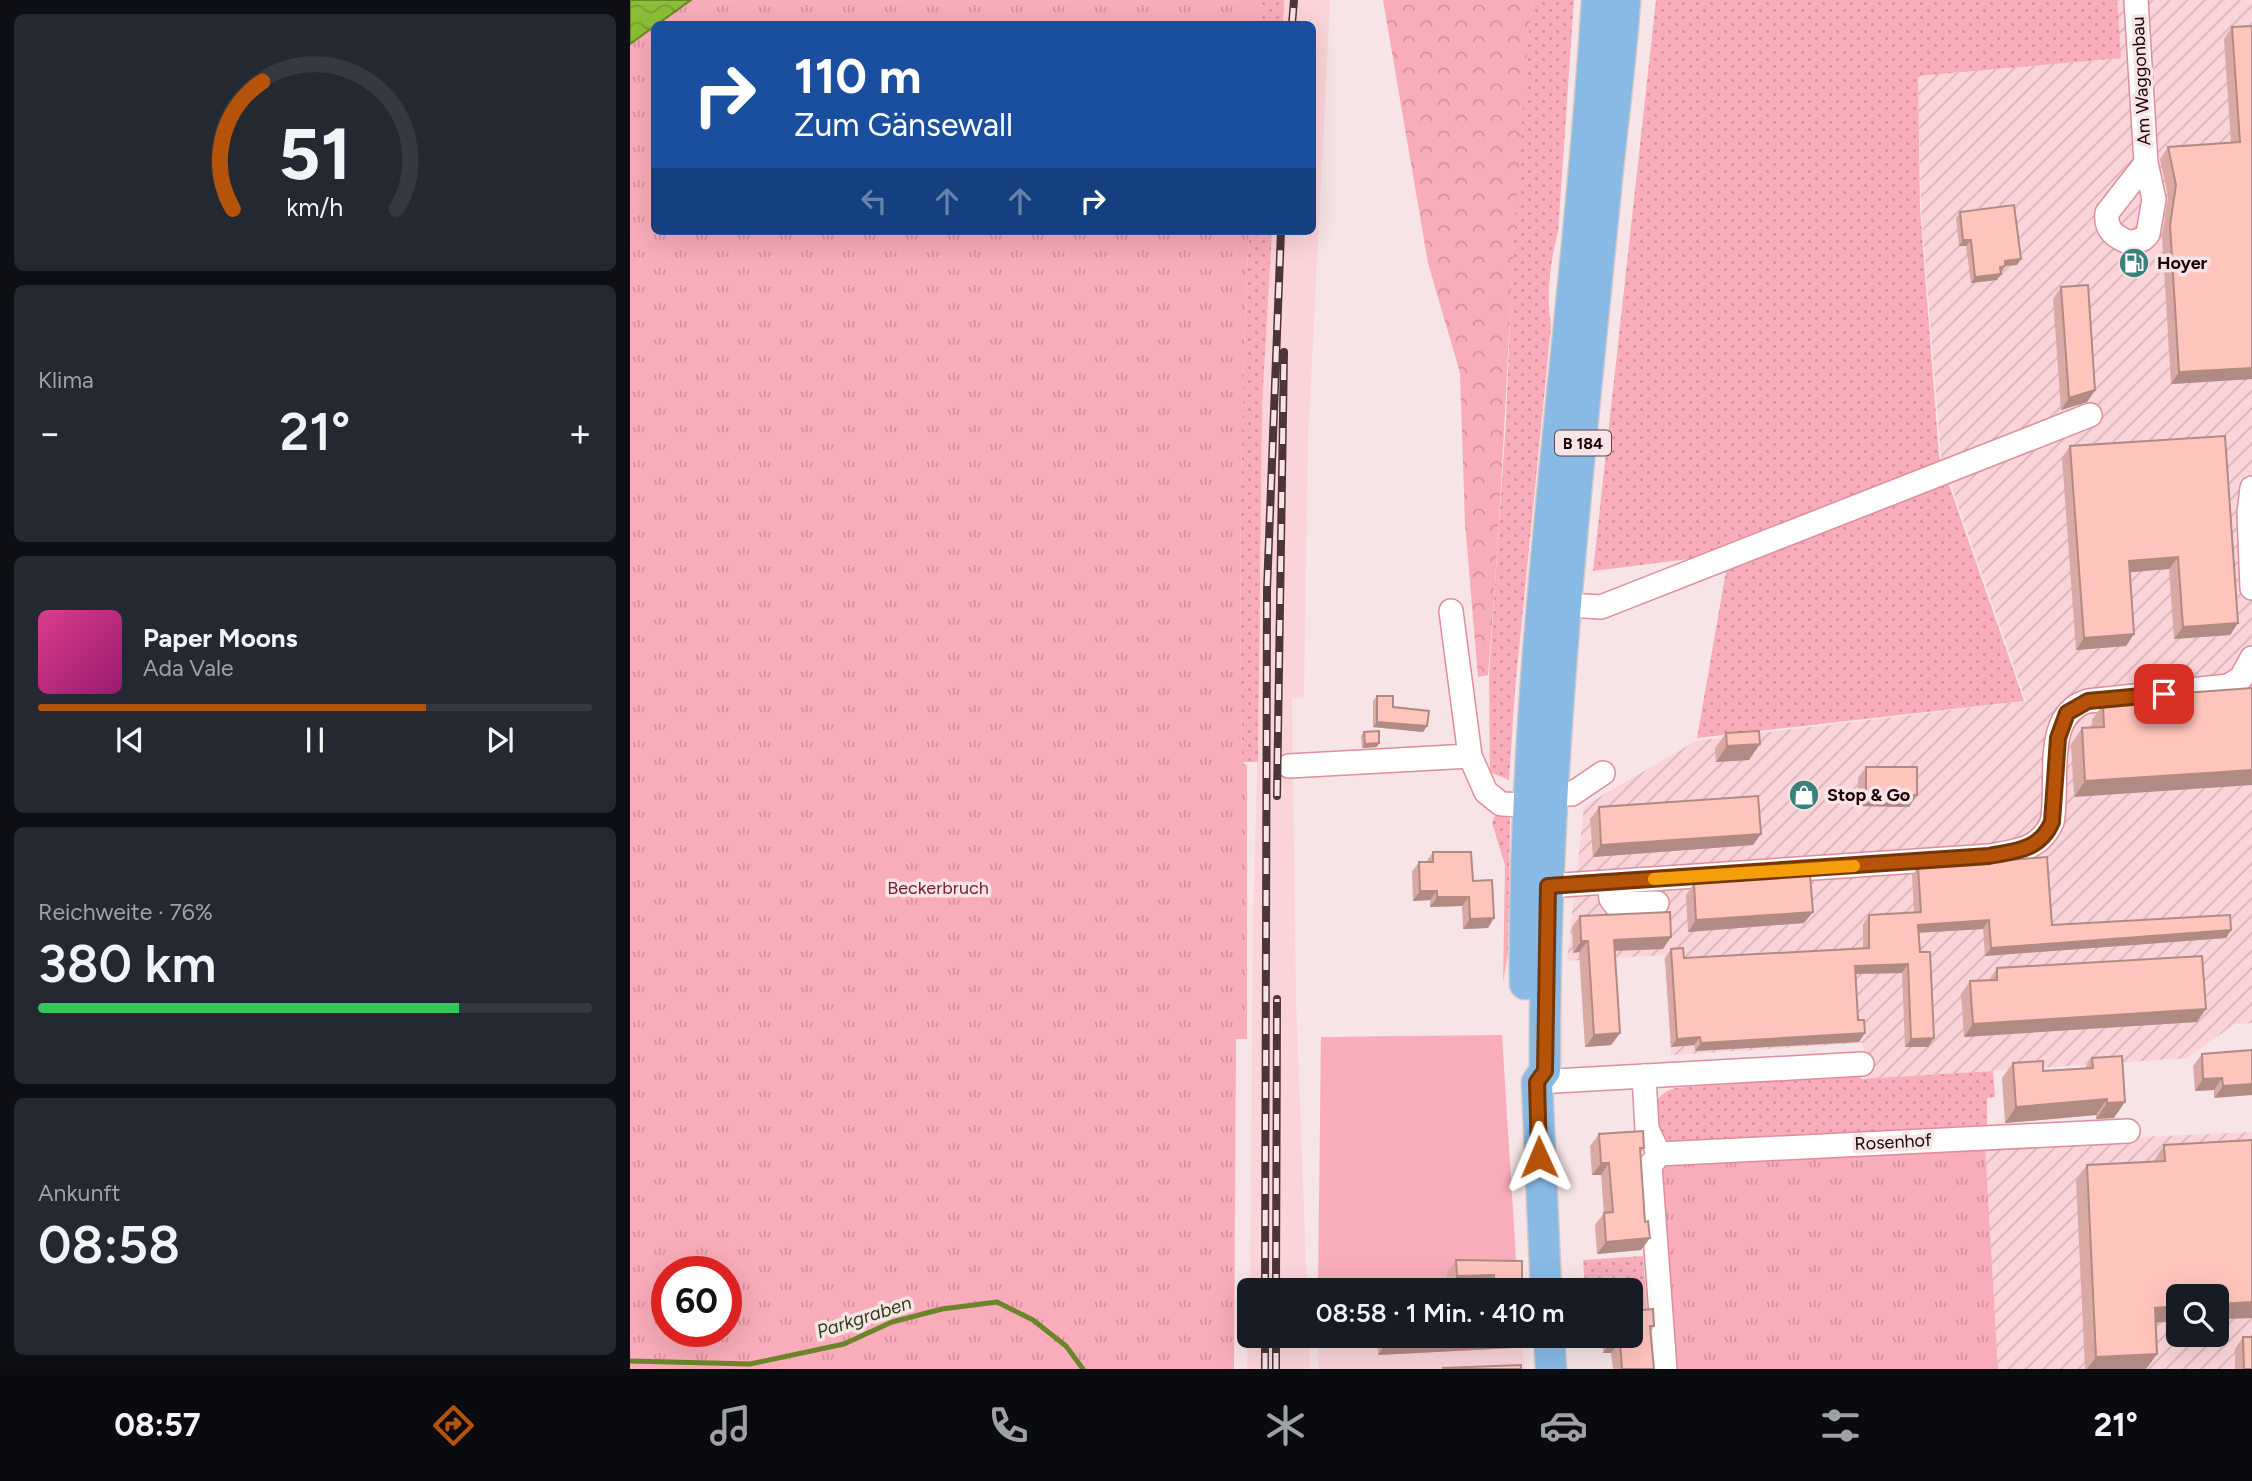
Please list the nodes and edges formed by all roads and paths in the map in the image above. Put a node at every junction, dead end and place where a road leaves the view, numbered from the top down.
1 (2136, 0) edge
2 (1620, 2) edge
3 (2146, 163) dead end
4 (2090, 415) dead end
5 (2252, 488) edge
6 (2252, 588) edge
7 (1568, 605) junction
8 (1451, 611) dead end
9 (2252, 658) edge
10 (1470, 756) junction
11 (1289, 766) dead end
12 (1604, 773) dead end
13 (1540, 799) junction
14 (1609, 882) junction
15 (1548, 886) junction
16 (1657, 903) dead end
17 (1862, 1064) dead end
18 (1644, 1076) junction
19 (1537, 1082) junction
20 (2128, 1131) dead end
21 (1659, 1154) junction
22 (1545, 1278) edge
23 (1550, 1348) edge
24 (1551, 1369) edge
25 (1665, 1369) edge

1 - 3 street, Am Waggonbau
2 - 7 main road, B 184
2 - 13 main road, B 184
4 - 7 street
5 - 6 street
7 - 13 main road, B 184
8 - 10 street
9 - 14 street
10 - 11 street
10 - 13 street
12 - 13 street
13 - 15 main road, B 184
13 - 19 main road, B 184
14 - 15 street
14 - 16 street
15 - 19 main road, B 184
17 - 18 street
18 - 19 street
18 - 21 street
19 - 22 main road, B 184
20 - 21 street, Rosenhof
21 - 25 street
23 - 24 main road

